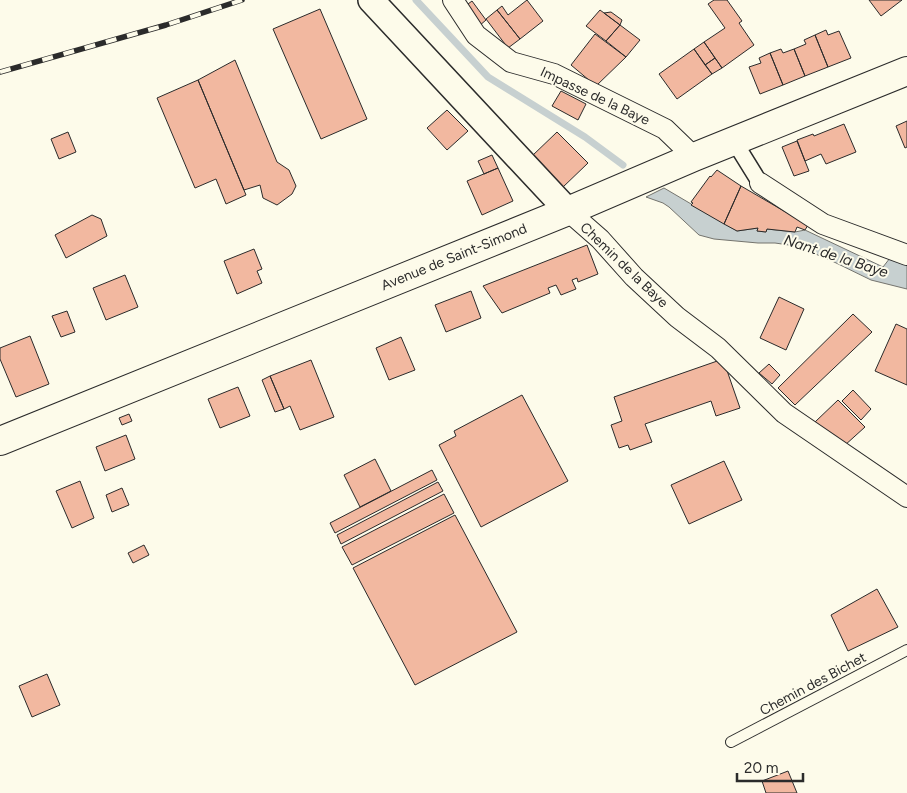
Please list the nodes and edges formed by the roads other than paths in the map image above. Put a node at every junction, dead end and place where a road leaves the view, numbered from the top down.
1 (370, 0) edge
2 (453, 0) edge
3 (907, 71) edge
4 (734, 141) junction
5 (694, 157) junction
6 (760, 183) joint
7 (568, 211) junction
8 (907, 255) edge
9 (0, 442) edge
10 (907, 497) edge
11 (907, 650) edge
12 (731, 742) dead end

1 - 7 street, Chemin de la Baye
2 - 5 street, Impasse de la Baye
3 - 4 main road, Avenue de Saint-Simond
4 - 5 main road, Avenue de Saint-Simond
4 - 6 street
5 - 7 main road, Avenue de Saint-Simond
6 - 8 street
7 - 9 main road, Avenue de Saint-Simond
7 - 10 street, Chemin de la Baye
11 - 12 lane, Chemin des Bichet

